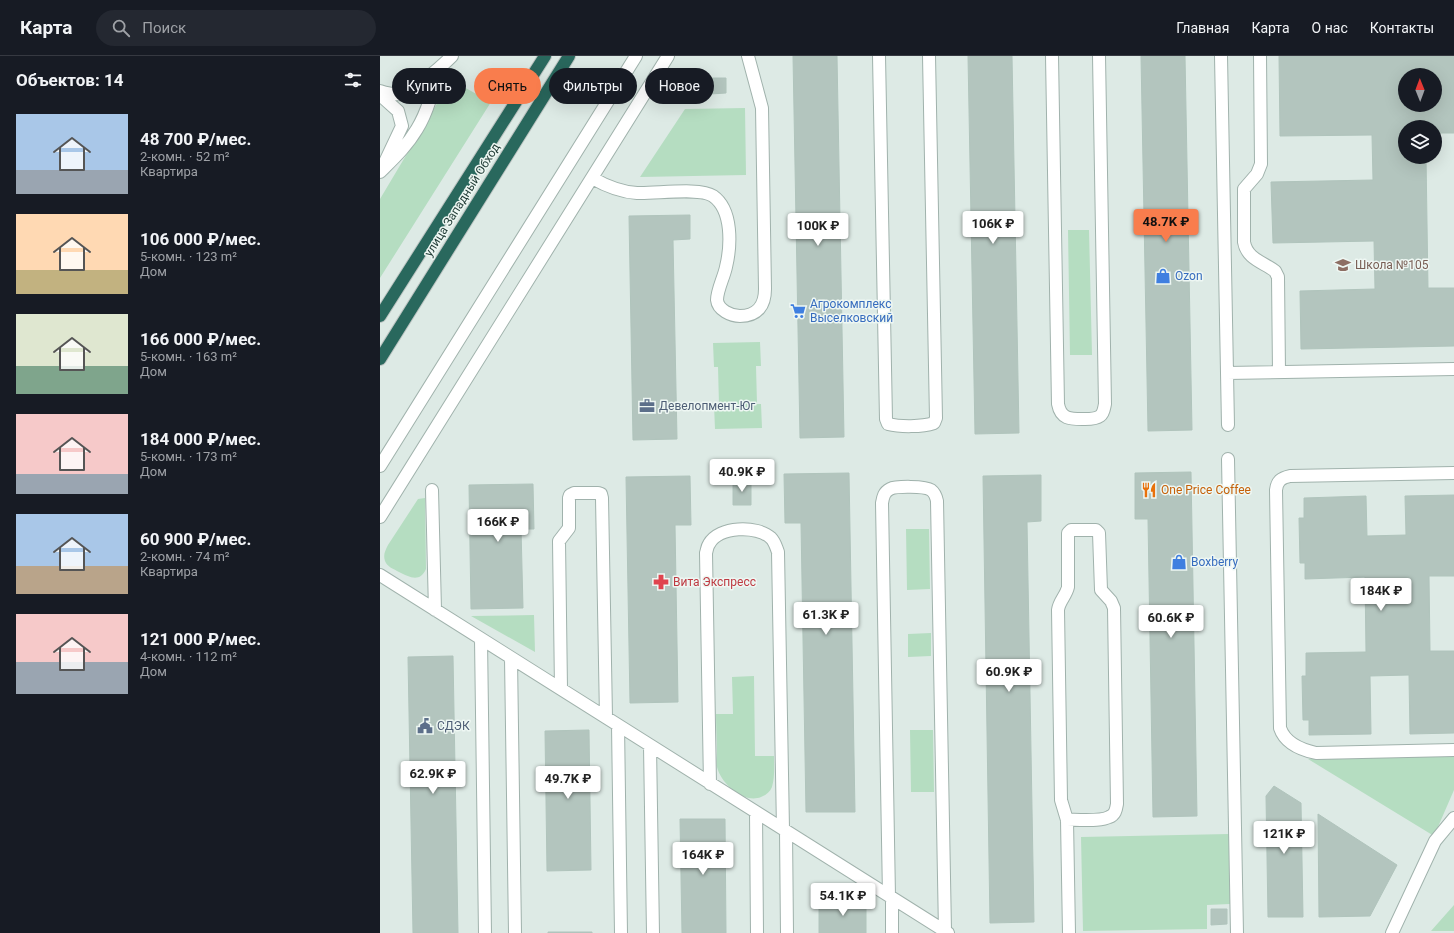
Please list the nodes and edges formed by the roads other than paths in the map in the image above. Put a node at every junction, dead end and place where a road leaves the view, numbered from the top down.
1 (452, 56) edge
2 (545, 56) edge
3 (569, 56) edge
4 (636, 56) edge
5 (668, 56) edge
6 (748, 56) edge
7 (879, 56) edge
8 (929, 56) edge
9 (1052, 56) edge
10 (1099, 56) edge
11 (1221, 56) edge
12 (1260, 56) edge
13 (440, 68) edge
14 (380, 91) edge
15 (392, 93) edge
16 (380, 95) edge
17 (428, 104) edge
18 (380, 172) edge
19 (592, 178) junction
20 (380, 316) edge
21 (380, 359) edge
22 (1454, 369) edge
23 (1280, 372) junction
24 (1227, 373) junction
25 (1228, 425) dead end
26 (1228, 459) dead end
27 (380, 466) edge
28 (1454, 473) edge
29 (432, 490) dead end
30 (380, 517) edge
31 (380, 576) edge
32 (435, 610) junction
33 (481, 639) junction
34 (511, 658) junction
35 (561, 689) junction
36 (606, 717) junction
37 (618, 725) junction
38 (650, 746) junction
39 (1454, 750) edge
40 (710, 784) junction
41 (756, 812) junction
42 (1454, 818) edge
43 (1067, 820) junction
44 (784, 830) junction
45 (891, 897) junction
46 (943, 931) edge
47 (485, 933) edge
48 (514, 933) edge
49 (620, 933) edge
50 (653, 933) edge
51 (757, 933) edge
52 (788, 933) edge
53 (892, 933) edge
54 (1069, 933) edge
55 (1237, 933) edge
56 (1392, 933) edge

1 - 13 lane
2 - 20 highway, улица Западный Обход
3 - 21 highway, улица Западный Обход
4 - 27 lane
5 - 19 lane
6 - 19 lane
7 - 8 lane
9 - 10 lane
11 - 24 lane
12 - 23 lane
14 - 15 lane
16 - 18 lane
17 - 18 lane
19 - 30 lane
22 - 23 lane
23 - 24 lane
24 - 25 lane
26 - 55 lane
28 - 39 lane
29 - 32 lane
31 - 32 lane
32 - 33 lane
33 - 34 lane
33 - 47 lane
34 - 35 lane
34 - 48 lane
35 - 36 lane
35 - 36 lane
36 - 37 lane
37 - 38 lane
37 - 49 lane
38 - 40 lane
38 - 50 lane
40 - 41 lane
40 - 44 lane
41 - 44 lane
41 - 51 lane
42 - 56 lane
43 - 43 lane
43 - 54 lane
44 - 45 lane
44 - 52 lane
45 - 46 lane
45 - 46 lane
45 - 53 lane

